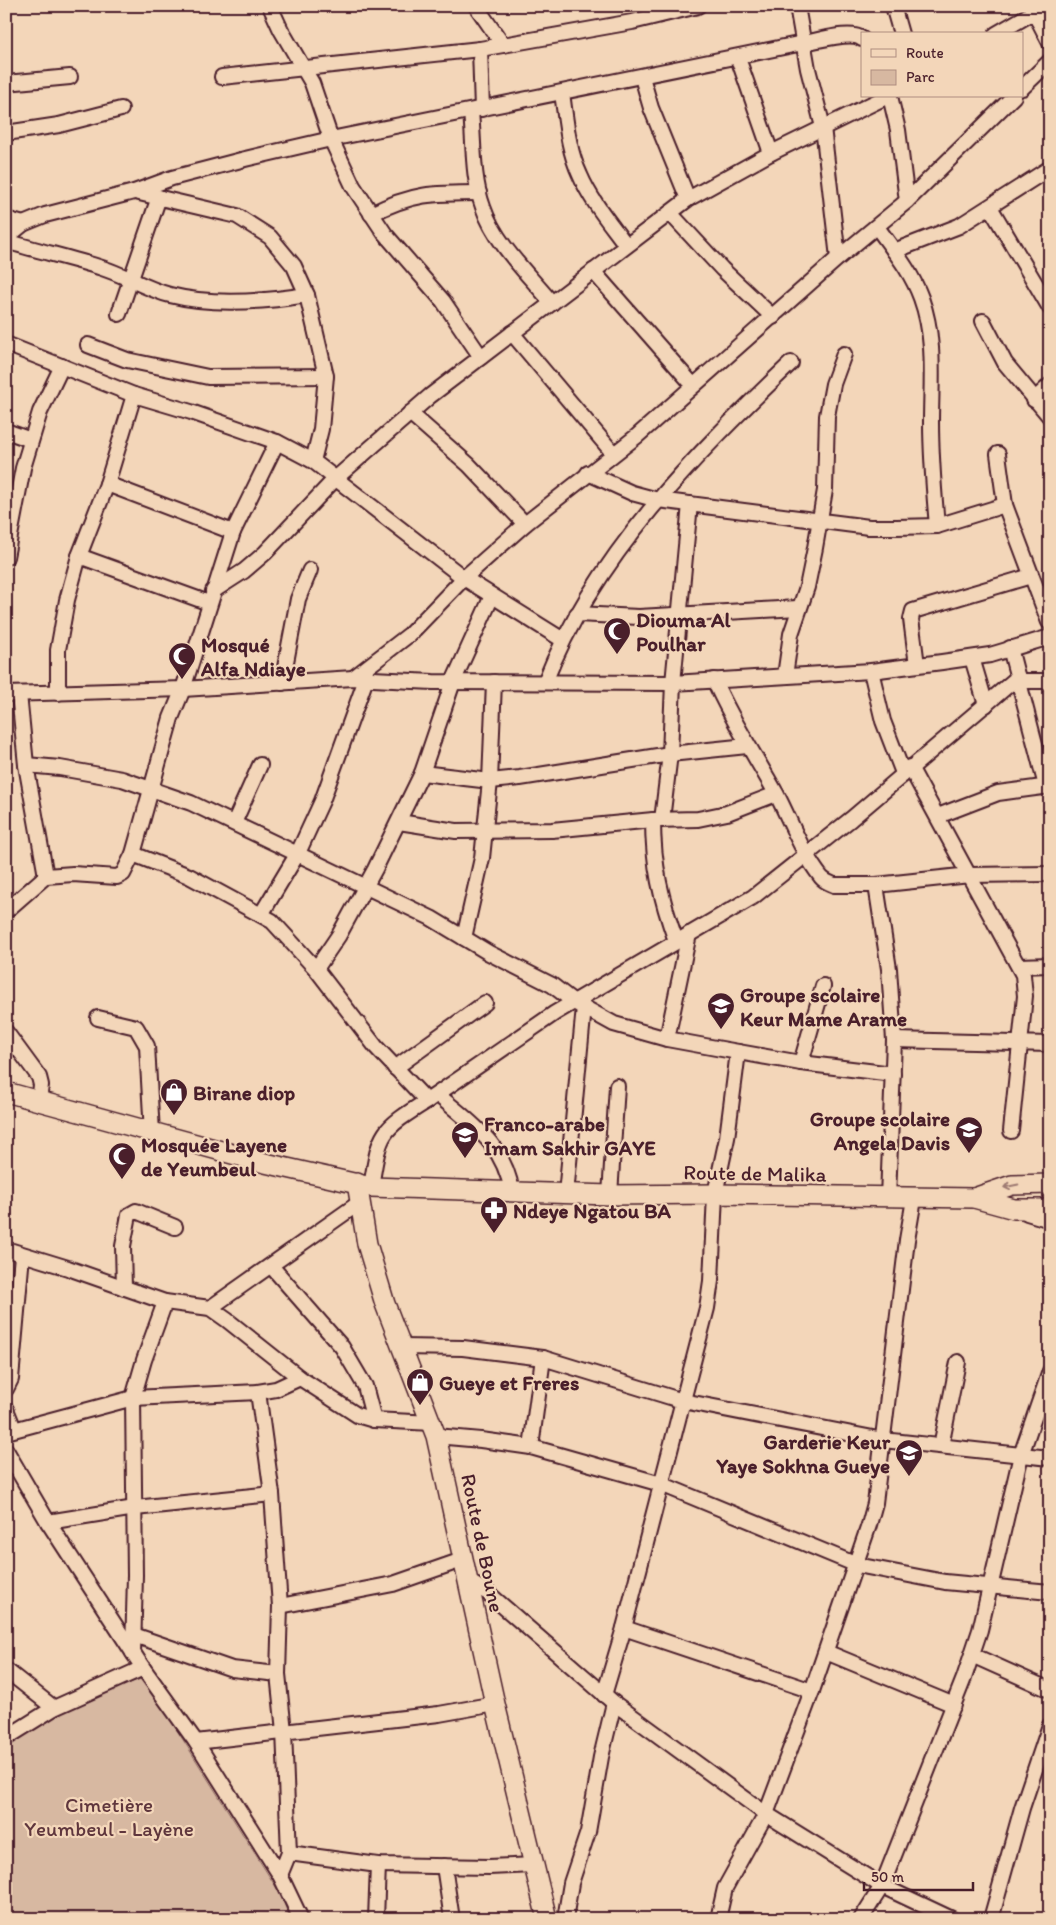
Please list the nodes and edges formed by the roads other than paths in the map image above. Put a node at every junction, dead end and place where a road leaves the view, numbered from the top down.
1 (270, 6) edge
2 (476, 6) edge
3 (698, 6) edge
4 (797, 6) edge
5 (893, 6) edge
6 (1050, 12) edge
7 (1034, 13) edge
8 (900, 32) edge
9 (1000, 32) edge
10 (861, 38) edge
11 (803, 43) junction
12 (1050, 43) edge
13 (503, 45) junction
14 (480, 49) junction
15 (738, 58) junction
16 (1050, 61) edge
17 (305, 70) junction
18 (70, 77) dead end
19 (642, 77) junction
20 (222, 78) dead end
21 (6, 83) edge
22 (1024, 86) edge
23 (562, 93) junction
24 (884, 98) edge
25 (886, 98) edge
26 (1012, 98) edge
27 (120, 109) dead end
28 (477, 111) junction
29 (824, 127) junction
30 (6, 133) edge
31 (331, 139) junction
32 (771, 153) junction
33 (1050, 168) edge
34 (134, 192) junction
35 (480, 193) junction
36 (159, 197) junction
37 (688, 198) junction
38 (907, 201) junction
39 (990, 207) junction
40 (670, 213) junction
41 (370, 214) junction
42 (6, 219) edge
43 (23, 224) junction
44 (877, 227) junction
45 (6, 240) edge
46 (626, 246) junction
47 (894, 251) junction
48 (838, 258) junction
49 (593, 271) junction
50 (132, 279) junction
51 (307, 294) junction
52 (552, 303) junction
53 (1050, 308) edge
54 (119, 314) dead end
55 (773, 317) junction
56 (983, 321) dead end
57 (512, 333) junction
58 (6, 344) edge
59 (88, 345) dead end
60 (844, 354) dead end
61 (481, 357) junction
62 (791, 362) dead end
63 (62, 366) junction
64 (326, 376) junction
65 (693, 385) junction
66 (1050, 385) edge
67 (134, 395) junction
68 (1034, 400) junction
69 (410, 413) junction
70 (1050, 417) edge
71 (6, 431) edge
72 (31, 440) junction
73 (277, 442) junction
74 (613, 454) junction
75 (998, 454) dead end
76 (313, 461) junction
77 (588, 473) junction
78 (335, 479) junction
79 (107, 484) junction
80 (11, 500) edge
81 (658, 500) junction
82 (690, 504) junction
83 (1006, 505) junction
84 (819, 520) junction
85 (525, 524) junction
86 (937, 526) junction
87 (233, 532) junction
88 (79, 556) junction
89 (6, 557) edge
90 (310, 570) dead end
91 (1031, 576) junction
92 (464, 578) junction
93 (492, 596) junction
94 (211, 597) junction
95 (798, 608) junction
96 (577, 614) junction
97 (678, 616) junction
98 (1049, 621) edge
99 (1050, 638) edge
100 (563, 640) junction
101 (1032, 641) junction
102 (1010, 648) junction
103 (972, 658) junction
104 (917, 665) junction
105 (871, 670) junction
106 (785, 676) junction
107 (360, 678) junction
108 (1018, 679) junction
109 (714, 680) junction
110 (1050, 681) edge
111 (453, 682) junction
112 (494, 682) junction
113 (545, 682) junction
114 (282, 683) junction
115 (673, 683) junction
116 (183, 689) junction
117 (58, 693) junction
118 (13, 694) edge
119 (986, 705) junction
120 (747, 746) junction
121 (670, 754) junction
122 (26, 765) junction
123 (260, 765) dead end
124 (906, 770) junction
125 (422, 773) junction
126 (490, 781) junction
127 (1048, 786) edge
128 (152, 788) junction
129 (776, 794) junction
130 (938, 816) junction
131 (657, 820) junction
132 (399, 822) junction
133 (234, 823) junction
134 (484, 832) junction
135 (298, 853) junction
136 (133, 854) junction
137 (807, 854) junction
138 (1050, 874) edge
139 (970, 875) junction
140 (46, 876) junction
141 (876, 885) junction
142 (364, 886) junction
143 (6, 911) edge
144 (262, 913) junction
145 (690, 934) junction
146 (464, 938) junction
147 (676, 941) junction
148 (1050, 965) edge
149 (1019, 966) junction
150 (316, 969) junction
151 (823, 986) dead end
152 (485, 1003) dead end
153 (579, 1004) junction
154 (98, 1018) dead end
155 (6, 1032) edge
156 (667, 1039) junction
157 (894, 1040) junction
158 (1020, 1044) junction
159 (1050, 1044) edge
160 (738, 1052) junction
161 (801, 1063) junction
162 (396, 1068) junction
163 (893, 1074) junction
164 (617, 1086) dead end
165 (6, 1092) edge
166 (433, 1098) junction
167 (39, 1102) junction
168 (1011, 1131) dead end
169 (152, 1133) junction
170 (1050, 1184) edge
171 (364, 1185) junction
172 (512, 1192) junction
173 (566, 1194) junction
174 (715, 1194) junction
175 (610, 1195) junction
176 (888, 1198) junction
177 (974, 1198) junction
178 (914, 1199) junction
179 (359, 1203) junction
180 (1050, 1208) edge
181 (1014, 1209) junction
182 (1050, 1220) edge
183 (174, 1227) dead end
184 (6, 1250) edge
185 (22, 1255) junction
186 (272, 1266) junction
187 (124, 1288) junction
188 (165, 1302) junction
189 (210, 1308) junction
190 (402, 1347) junction
191 (543, 1358) junction
192 (958, 1362) dead end
193 (1050, 1371) edge
194 (300, 1378) junction
195 (6, 1389) edge
196 (258, 1392) junction
197 (134, 1398) junction
198 (683, 1401) junction
199 (6, 1409) edge
200 (374, 1420) junction
201 (434, 1430) junction
202 (10, 1431) edge
203 (883, 1440) junction
204 (941, 1446) junction
205 (531, 1447) junction
206 (6, 1450) edge
207 (1021, 1455) junction
208 (1050, 1458) edge
209 (661, 1484) junction
210 (272, 1494) junction
211 (135, 1508) junction
212 (48, 1522) junction
213 (462, 1560) junction
214 (857, 1565) junction
215 (468, 1581) junction
216 (991, 1585) junction
217 (1050, 1592) edge
218 (280, 1606) junction
219 (624, 1628) junction
220 (134, 1635) junction
221 (826, 1652) junction
222 (133, 1653) junction
223 (972, 1655) junction
224 (142, 1668) junction
225 (6, 1670) edge
226 (278, 1674) junction
227 (812, 1690) junction
228 (1050, 1690) edge
229 (609, 1699) junction
230 (495, 1704) junction
231 (954, 1705) junction
232 (54, 1708) junction
233 (1050, 1725) edge
234 (284, 1731) junction
235 (6, 1738) edge
236 (196, 1742) junction
237 (766, 1814) junction
238 (289, 1853) junction
239 (534, 1864) junction
240 (378, 1865) junction
241 (444, 1866) junction
242 (280, 1875) junction
243 (882, 1886) junction
244 (301, 1919) edge
245 (376, 1919) edge
246 (452, 1919) edge
247 (548, 1919) edge
248 (565, 1919) edge
249 (718, 1919) edge
250 (861, 1919) edge
251 (952, 1919) edge
252 (991, 1919) edge

1 - 17 street
2 - 13 street
3 - 13 street
4 - 11 street
5 - 8 street
6 - 7 street
7 - 9 street
7 - 12 street
10 - 11 street
11 - 15 street
11 - 29 street
13 - 14 street
14 - 17 street
14 - 28 street
15 - 19 street
15 - 32 street
16 - 22 street
17 - 20 street
17 - 31 street
18 - 21 street
19 - 23 street
19 - 37 street
23 - 28 street
23 - 46 street
24 - 29 street
25 - 38 street
26 - 38 street
27 - 30 street
28 - 31 street
28 - 35 street
29 - 32 street
29 - 48 street
31 - 34 street
31 - 41 street
32 - 37 street
33 - 39 street
34 - 36 street
34 - 43 street
35 - 41 street
35 - 52 street
36 - 50 street
36 - 51 street
37 - 40 street
38 - 44 street
39 - 47 street
39 - 53 street
40 - 46 street
40 - 55 street
41 - 61 street
42 - 43 street
43 - 45 street
44 - 47 street
44 - 48 street
45 - 50 street
46 - 49 street
47 - 86 street
48 - 55 street
49 - 52 street
49 - 65 street
50 - 51 street
50 - 54 street
51 - 64 street
52 - 57 street
55 - 65 street
56 - 68 street
57 - 61 street
57 - 74 street
58 - 63 street
59 - 64 street
60 - 84 street
61 - 69 street
62 - 81 street
63 - 67 street
63 - 72 street
64 - 76 street
65 - 74 street
66 - 68 street
67 - 73 street
67 - 79 street
68 - 70 street
69 - 78 street
69 - 85 street
71 - 72 street
72 - 80 street
73 - 76 street
73 - 87 street
74 - 77 street
75 - 83 street
76 - 78 street
77 - 81 street
77 - 85 street
78 - 92 street
78 - 94 street
79 - 87 street
79 - 88 street
80 - 89 street
81 - 82 street
81 - 96 street
82 - 84 street
82 - 97 street
83 - 86 street
83 - 91 street
84 - 86 street
84 - 95 street
85 - 92 street
87 - 94 street
88 - 94 street
88 - 117 street
90 - 114 street
91 - 98 street
91 - 104 street
92 - 93 street
92 - 107 street
93 - 100 street
93 - 111 street
94 - 116 street
95 - 97 street
95 - 106 street
96 - 97 street
96 - 100 street
97 - 115 street
98 - 101 street
99 - 101 street
100 - 113 street
101 - 102 street
102 - 103 street
102 - 108 street
103 - 104 street
103 - 119 street
104 - 105 street
105 - 106 street
105 - 124 street
106 - 109 street
107 - 111 street
107 - 114 street
107 - 135 street
108 - 110 street
108 - 119 street
108 - 127 street
109 - 115 street
109 - 120 street
111 - 112 street
111 - 125 street
112 - 113 street
112 - 126 street
113 - 115 street
114 - 116 street
115 - 121 street
116 - 117 street
116 - 128 street
117 - 118 street
118 - 122 street
119 - 124 street
120 - 121 street
120 - 129 street
121 - 126 street
121 - 131 street
122 - 128 street
122 - 140 street
123 - 133 street
124 - 130 street
124 - 137 street
125 - 126 street
125 - 132 street
126 - 134 street
127 - 130 street
128 - 133 street
128 - 136 street
129 - 131 street
129 - 137 street
130 - 139 street
131 - 134 street
131 - 147 street
132 - 134 street
132 - 142 street
133 - 135 street
134 - 146 street
135 - 142 street
135 - 144 street
136 - 140 street
136 - 144 street
137 - 141 street
137 - 145 street
138 - 139 street
139 - 141 street
139 - 149 street
140 - 143 street
141 - 157 street
142 - 146 street
142 - 150 street
144 - 150 street
145 - 147 street
145 - 156 street
146 - 153 street
147 - 153 street
148 - 149 street
149 - 158 street
150 - 162 street
151 - 161 street
152 - 162 street
153 - 156 street
153 - 166 street
153 - 173 street
154 - 169 street
155 - 167 street
156 - 160 street
157 - 158 street
157 - 163 street
158 - 159 street
158 - 168 street
160 - 161 street
160 - 174 street
161 - 163 street
162 - 166 street
163 - 176 street
164 - 175 street
165 - 167 main road, Route de Malika
166 - 171 street
166 - 172 street
167 - 169 main road, Route de Malika
169 - 171 main road, Route de Malika
170 -> 177 main road, Route de Malika
171 - 172 main road, Route de Malika
171 - 179 main road, Route de Boune
172 - 173 main road, Route de Malika
173 - 175 main road, Route de Malika
174 - 175 main road, Route de Malika
174 - 176 main road, Route de Malika
174 - 198 street
176 - 178 main road, Route de Malika
177 - 178 main road, Route de Malika
177 - 181 main road, Route de Malika
178 - 203 street
179 - 186 street
179 - 190 main road, Route de Boune
180 - 181 main road, Route de Malika
181 - 182 street
183 - 187 street
184 - 185 street
185 - 187 street
185 - 195 street
186 - 189 street
186 - 200 street
187 - 188 street
188 - 189 street
188 - 197 street
189 - 194 street
190 - 191 street
190 - 201 main road, Route de Boune
191 - 198 street
191 - 205 street
192 - 204 street
193 - 207 street
194 - 196 street
194 - 200 street
196 - 197 street
196 - 210 street
197 - 202 street
197 - 211 street
198 - 203 street
198 - 209 street
199 - 202 street
200 - 201 street
201 - 205 street
201 - 213 main road, Route de Boune
203 - 204 street
203 - 214 street
204 - 207 street
205 - 209 street
206 - 212 street
207 - 208 street
207 - 216 street
209 - 214 street
209 - 219 street
210 - 211 street
210 - 218 street
211 - 212 street
211 - 220 street
212 - 222 street
213 - 215 main road, Route de Boune
213 - 218 street
214 - 216 street
214 - 221 street
215 - 229 street
215 - 230 main road, Route de Boune
216 - 217 street
216 - 223 street
218 - 226 street
219 - 227 street
219 - 229 street
220 - 222 street
220 - 226 street
221 - 227 street
221 - 231 street
222 - 224 street
223 - 228 street
223 - 231 street
224 - 232 street
224 - 236 street
225 - 232 street
226 - 234 street
227 - 237 street
229 - 237 street
229 - 248 street
230 - 234 street
230 - 239 main road, Route de Boune
231 - 243 street
232 - 235 street
233 - 252 street
234 - 236 street
234 - 238 street
236 - 242 street
237 - 243 street
237 - 249 street
238 - 240 street
238 - 242 street
239 - 241 street
239 - 247 main road, Route de Boune
240 - 241 street
240 - 245 street
241 - 246 street
242 - 244 street
243 - 250 street
243 - 251 street

